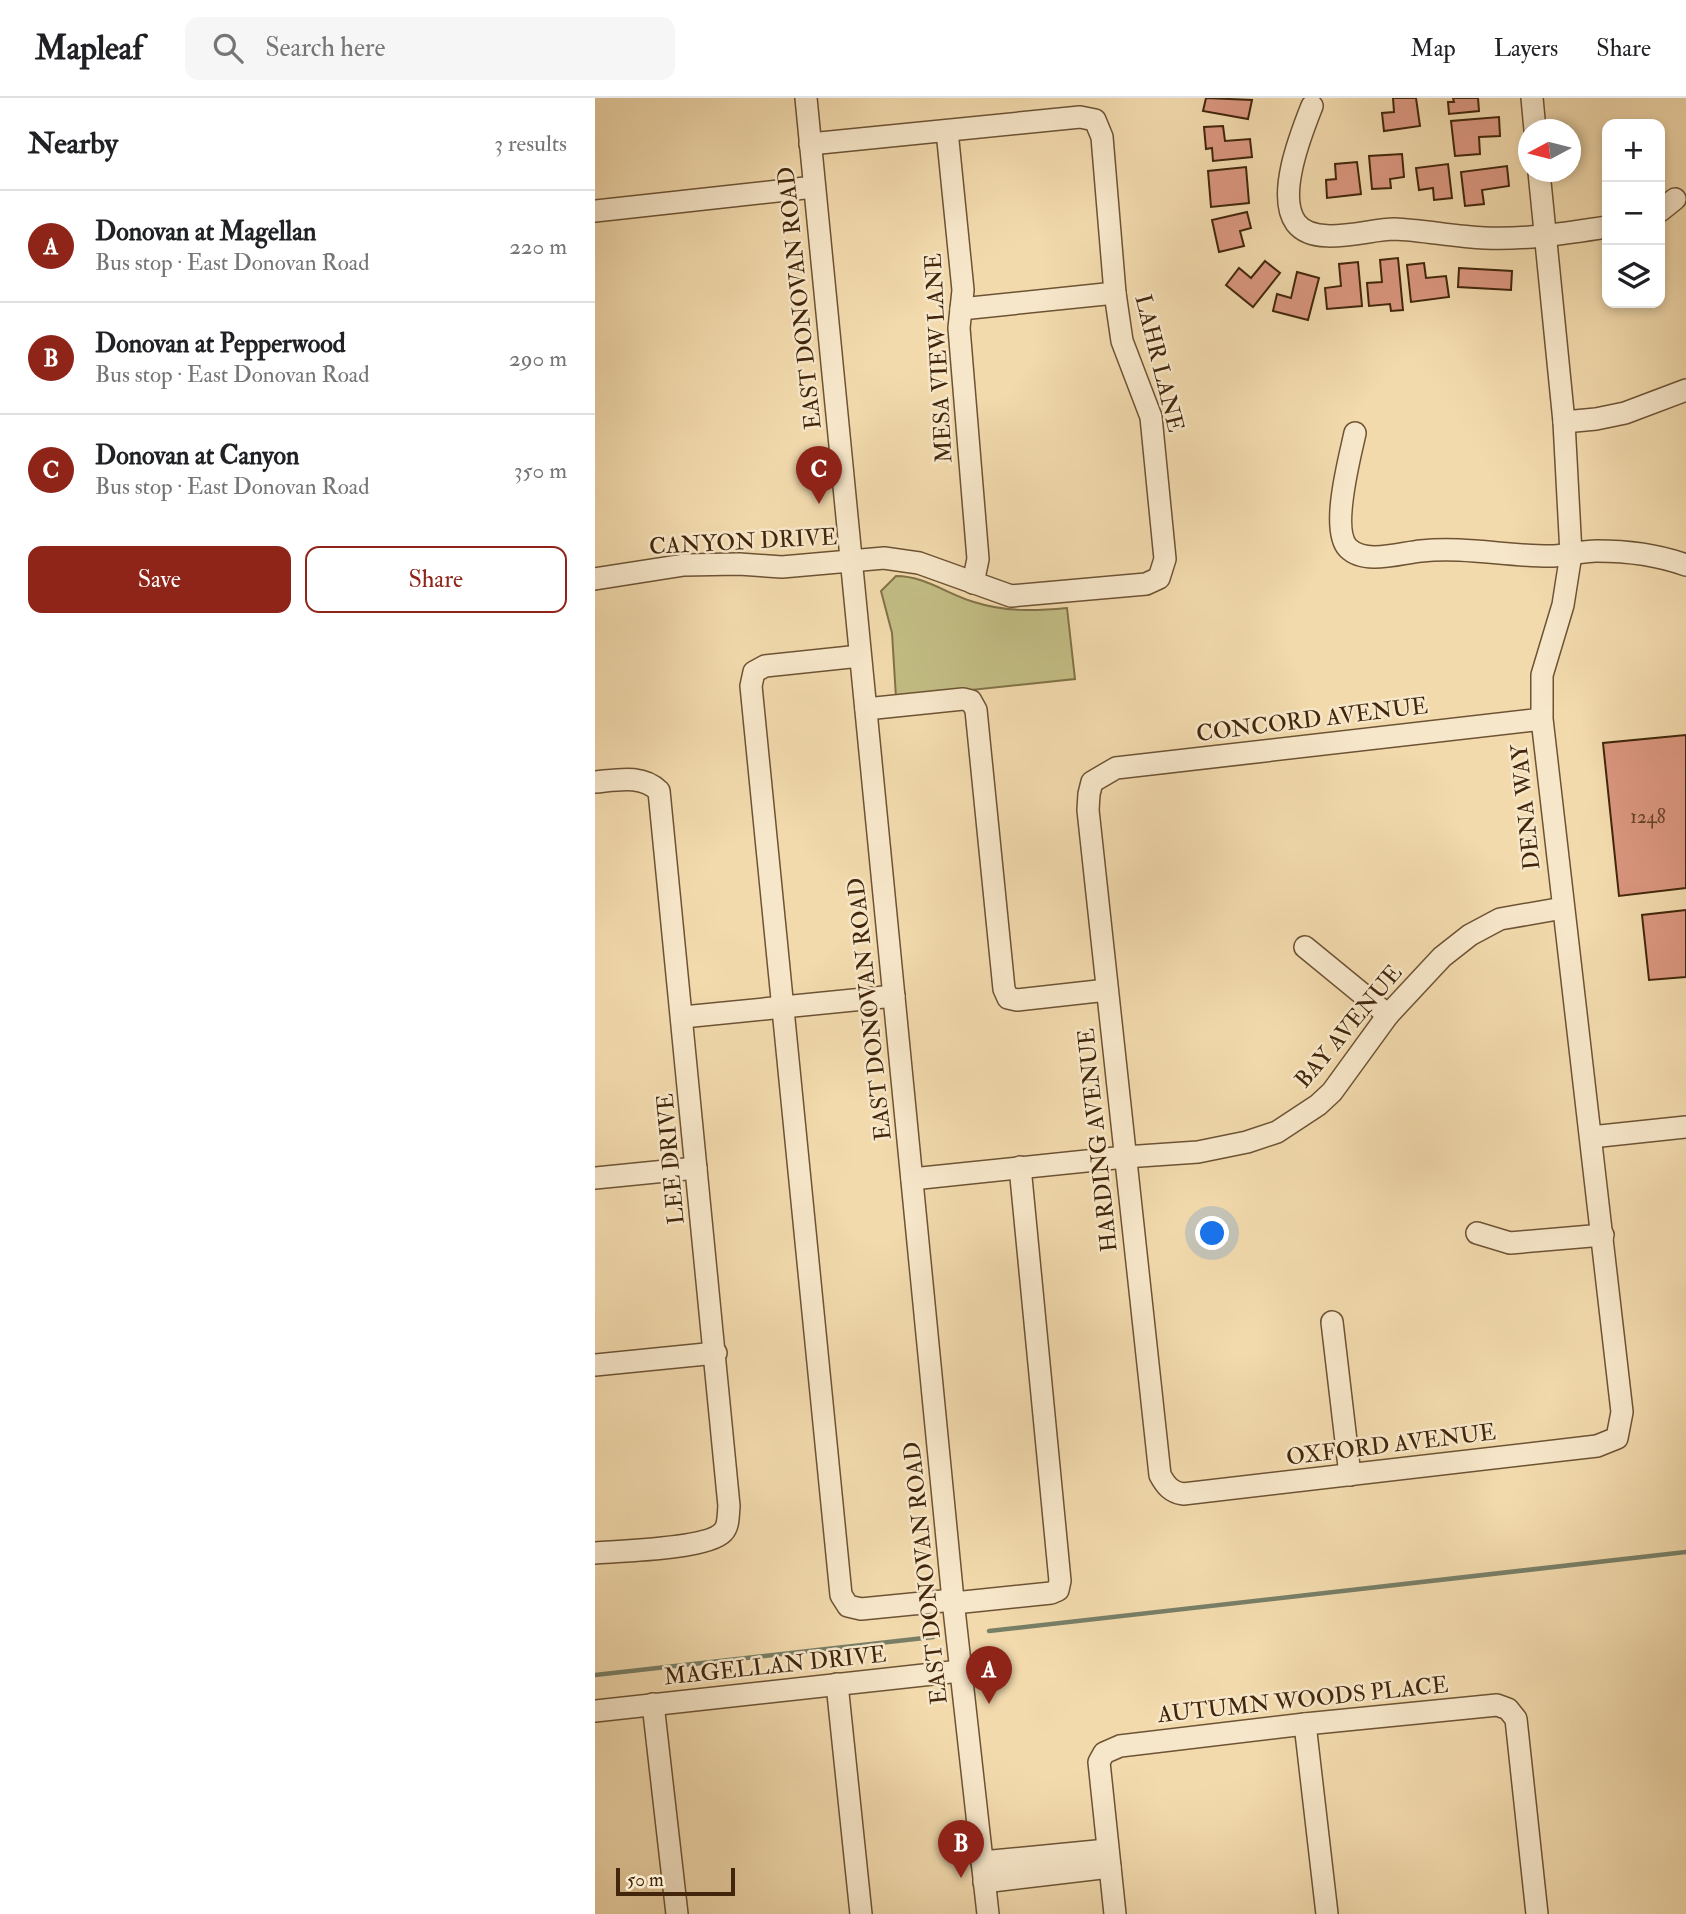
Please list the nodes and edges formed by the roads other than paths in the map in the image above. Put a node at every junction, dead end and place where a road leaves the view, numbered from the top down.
1 (806, 98) edge
2 (1532, 98) edge
3 (1312, 106) dead end
4 (1534, 119) edge
5 (947, 131) junction
6 (810, 144) junction
7 (1540, 182) edge
8 (814, 187) junction
9 (595, 211) edge
10 (1602, 228) edge
11 (1544, 236) junction
12 (1115, 293) junction
13 (961, 309) junction
14 (1686, 390) edge
15 (1565, 422) junction
16 (1355, 433) dead end
17 (1571, 554) junction
18 (851, 562) junction
19 (1686, 565) edge
20 (1159, 578) joint
21 (595, 579) edge
22 (972, 583) junction
23 (860, 656) junction
24 (866, 709) junction
25 (1542, 719) junction
26 (595, 782) edge
27 (1092, 782) joint
28 (1563, 908) junction
29 (1305, 947) dead end
30 (1107, 990) junction
31 (894, 996) junction
32 (783, 1007) junction
33 (1388, 1015) junction
34 (683, 1017) junction
35 (1686, 1127) edge
36 (1591, 1137) junction
37 (1125, 1157) junction
38 (1020, 1167) junction
39 (696, 1168) junction
40 (595, 1178) edge
41 (912, 1179) junction
42 (1477, 1233) dead end
43 (1603, 1235) junction
44 (1332, 1322) dead end
45 (716, 1353) junction
46 (595, 1365) edge
47 (1617, 1438) joint
48 (1350, 1475) junction
49 (1170, 1489) joint
50 (595, 1553) edge
51 (953, 1601) junction
52 (960, 1671) junction
53 (837, 1684) junction
54 (653, 1704) junction
55 (595, 1711) edge
56 (1305, 1724) junction
57 (1109, 1859) junction
58 (983, 1872) junction
59 (677, 1914) edge
60 (861, 1914) edge
61 (988, 1914) edge
62 (1115, 1914) edge
63 (1327, 1914) edge
64 (1537, 1914) edge

1 - 6 street, EAST DONOVAN ROAD
2 - 4 street
3 - 11 street
5 - 6 street
5 - 12 street, LAHR LANE
5 - 13 street, MESA VIEW LANE
6 - 8 street, EAST DONOVAN ROAD
7 - 11 street, DENA WAY
8 - 9 street
8 - 18 street, EAST DONOVAN ROAD
10 - 11 street
11 - 15 street, DENA WAY
12 - 13 street
12 - 20 street, LAHR LANE
13 - 22 street, MESA VIEW LANE
14 - 15 street
15 - 17 street, DENA WAY
16 - 17 street
17 - 19 street
17 - 25 street, DENA WAY
18 - 21 street, CANYON DRIVE
18 - 22 street, CANYON DRIVE
18 - 23 street, EAST DONOVAN ROAD
20 - 22 street, CANYON DRIVE
23 - 24 street, EAST DONOVAN ROAD
23 - 32 street
24 - 30 street
24 - 31 street, EAST DONOVAN ROAD
25 - 27 street, CONCORD AVENUE
25 - 28 street, DENA WAY
26 - 34 street, LEE DRIVE
27 - 30 street, HARDING AVENUE
28 - 33 street, BAY AVENUE
28 - 36 street, DENA WAY
29 - 33 street
30 - 37 street, HARDING AVENUE
31 - 32 street
31 - 41 street, EAST DONOVAN ROAD
32 - 34 street
32 - 51 street
33 - 37 street, BAY AVENUE
34 - 39 street, LEE DRIVE
35 - 36 street
36 - 43 street, DENA WAY
37 - 38 street, BAY AVENUE
37 - 49 street, HARDING AVENUE
38 - 41 street, BAY AVENUE
38 - 51 street
39 - 40 street
39 - 45 street, LEE DRIVE
41 - 51 street, EAST DONOVAN ROAD
42 - 43 street
43 - 47 street, DENA WAY
44 - 48 street
45 - 46 street
45 - 50 street, LEE DRIVE
47 - 48 street, OXFORD AVENUE
48 - 49 street, OXFORD AVENUE
51 - 52 street, EAST DONOVAN ROAD
52 - 53 street, MAGELLAN DRIVE
52 - 58 street, EAST DONOVAN ROAD
53 - 54 street, MAGELLAN DRIVE
53 - 60 street
54 - 55 street, MAGELLAN DRIVE
54 - 59 street
56 - 57 street, AUTUMN WOODS PLACE
56 - 63 street
56 - 64 street, AUTUMN WOODS PLACE
57 - 58 street
57 - 62 street
58 - 61 street, EAST DONOVAN ROAD

